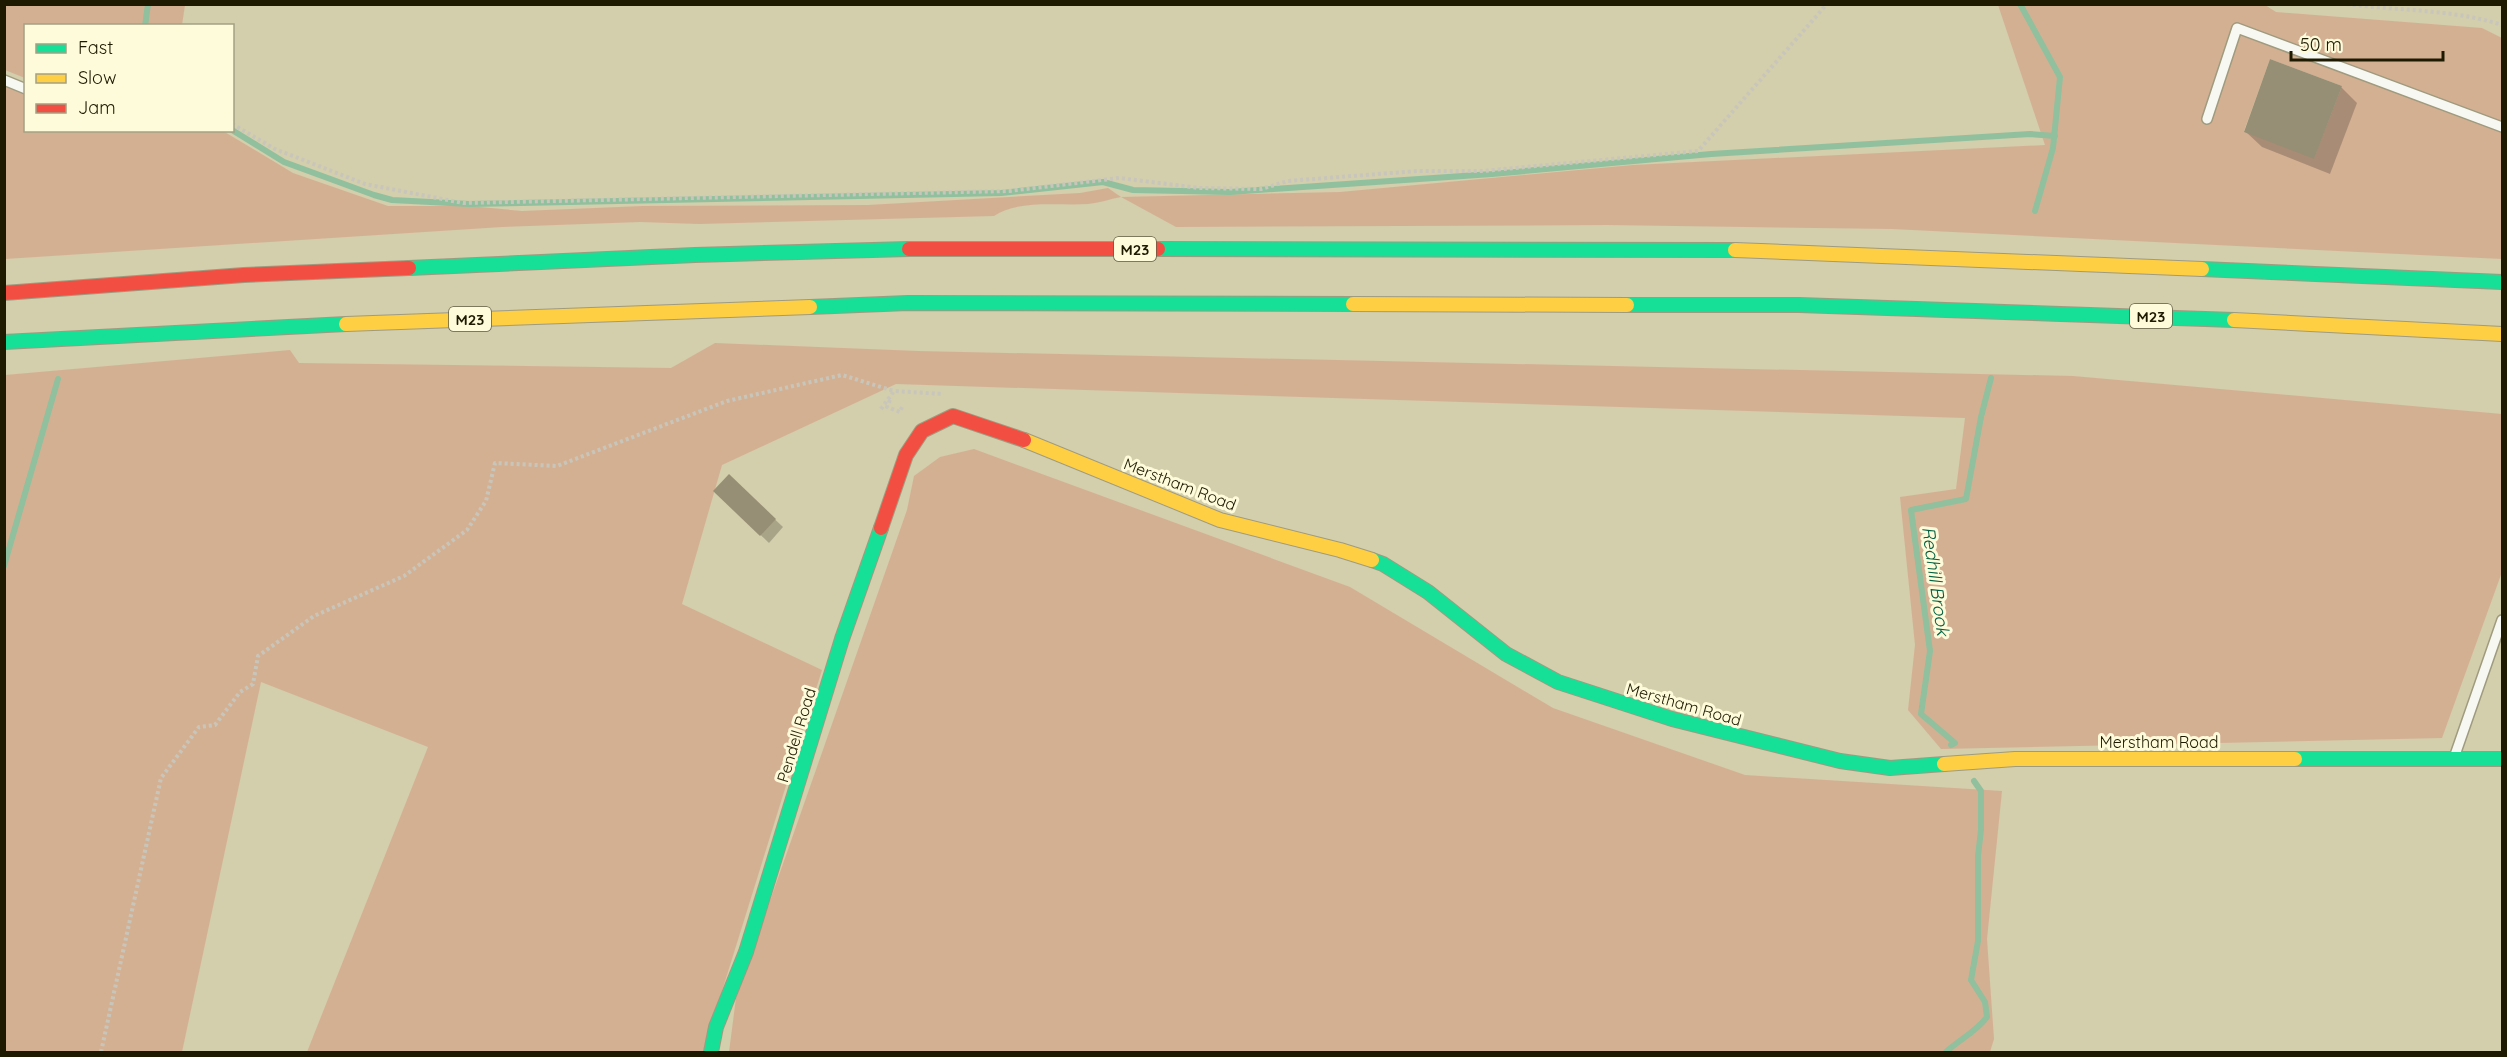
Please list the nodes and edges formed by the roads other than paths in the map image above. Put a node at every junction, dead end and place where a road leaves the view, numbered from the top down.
1 (4, 80) edge
2 (24, 88) edge
3 (2207, 119) dead end
4 (2502, 127) edge
5 (2502, 282) edge
6 (4, 293) edge
7 (2502, 334) edge
8 (4, 342) edge
9 (922, 430) joint
10 (2502, 625) edge
11 (2454, 757) junction
12 (2502, 759) edge
13 (711, 1053) edge

1 - 2 lane
3 - 4 lane
5 - 6 main road, M23
7 - 8 main road, M23
9 - 11 main road, Merstham Road
9 - 13 main road, Pendell Road
10 - 11 lane
11 - 12 main road, Merstham Road

